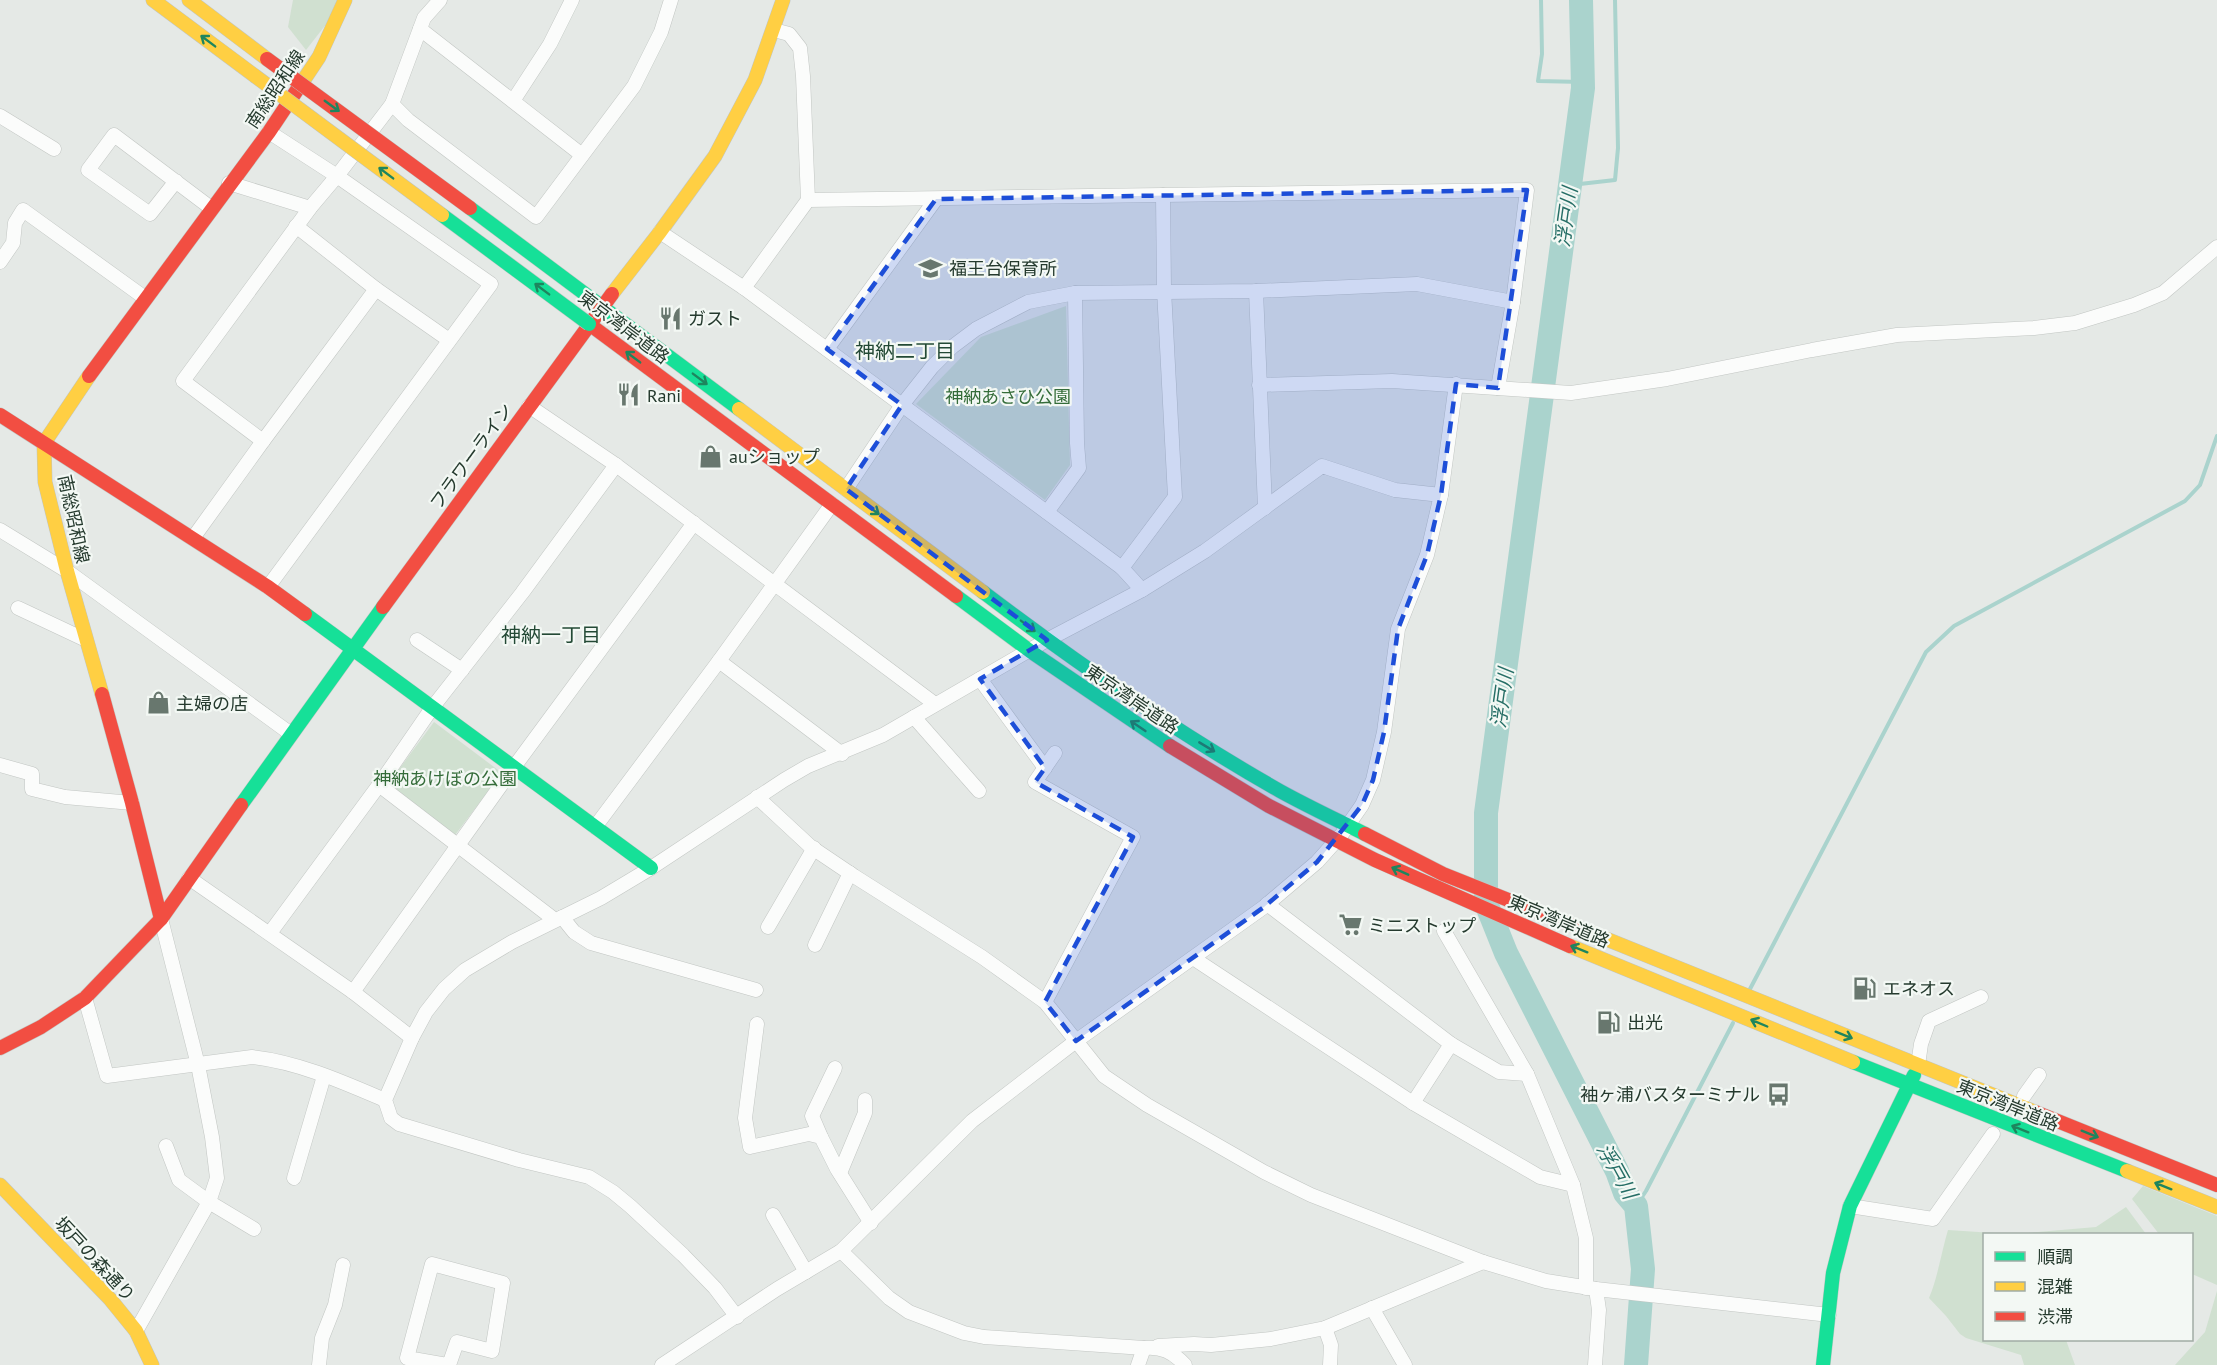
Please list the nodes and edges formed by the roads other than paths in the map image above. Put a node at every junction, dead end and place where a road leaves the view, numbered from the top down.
1 (153, 0) edge
2 (189, 0) edge
3 (345, 0) edge
4 (440, 0) edge
5 (572, 0) edge
6 (671, 0) edge
7 (783, 0) edge
8 (420, 29) junction
9 (774, 30) junction
10 (513, 101) junction
11 (392, 104) junction
12 (0, 116) edge
13 (269, 132) junction
14 (54, 149) dead end
15 (582, 155) junction
16 (338, 176) junction
17 (176, 180) junction
18 (229, 183) junction
19 (1163, 195) junction
20 (936, 199) junction
21 (808, 200) junction
22 (211, 208) junction
23 (310, 208) junction
24 (296, 226) junction
25 (660, 232) junction
26 (2217, 247) edge
27 (0, 262) edge
28 (744, 288) junction
29 (376, 289) junction
30 (1164, 290) junction
31 (1256, 291) junction
32 (1075, 293) junction
33 (145, 298) junction
34 (1513, 302) junction
35 (603, 306) junction
36 (589, 324) junction
37 (449, 340) junction
38 (827, 349) junction
39 (1456, 384) junction
40 (1259, 385) junction
41 (1504, 388) junction
42 (902, 405) junction
43 (530, 406) junction
44 (0, 415) edge
45 (263, 441) junction
46 (44, 443) junction
47 (616, 465) junction
48 (846, 489) junction
49 (1441, 495) junction
50 (832, 504) junction
51 (1265, 508) junction
52 (1047, 513) junction
53 (694, 523) junction
54 (0, 530) edge
55 (193, 538) junction
56 (1122, 568) junction
57 (66, 572) junction
58 (776, 584) junction
59 (268, 587) junction
60 (1142, 590) junction
61 (18, 608) dead end
62 (86, 640) junction
63 (417, 640) dead end
64 (1047, 640) junction
65 (352, 648) junction
66 (1030, 651) junction
67 (719, 661) junction
68 (462, 670) junction
69 (980, 679) junction
70 (935, 704) junction
71 (432, 708) junction
72 (914, 717) junction
73 (291, 734) junction
74 (1055, 753) dead end
75 (842, 754) junction
76 (0, 765) edge
77 (514, 767) junction
78 (1045, 768) junction
79 (379, 785) junction
80 (979, 791) dead end
81 (757, 798) junction
82 (132, 803) junction
83 (1347, 826) junction
84 (595, 827) junction
85 (1336, 840) junction
86 (457, 846) junction
87 (814, 848) junction
88 (651, 868) junction
89 (850, 873) junction
90 (189, 878) junction
91 (1267, 904) junction
92 (558, 918) junction
93 (160, 919) junction
94 (768, 927) dead end
95 (1444, 931) dead end
96 (270, 933) junction
97 (816, 945) dead end
98 (1193, 958) junction
99 (756, 990) dead end
100 (353, 992) junction
101 (85, 998) junction
102 (1981, 998) dead end
103 (1045, 1002) junction
104 (757, 1024) dead end
105 (412, 1038) junction
106 (1076, 1041) junction
107 (1450, 1044) junction
108 (0, 1048) edge
109 (198, 1065) junction
110 (1918, 1065) junction
111 (835, 1068) dead end
112 (1527, 1074) junction
113 (2039, 1075) dead end
114 (324, 1076) junction
115 (1909, 1085) junction
116 (2024, 1096) dead end
117 (385, 1100) junction
118 (865, 1100) dead end
119 (1413, 1103) junction
120 (1993, 1134) dead end
121 (821, 1137) junction
122 (166, 1146) dead end
123 (840, 1173) junction
124 (294, 1178) dead end
125 (0, 1185) edge
126 (1573, 1185) junction
127 (2217, 1185) edge
128 (209, 1202) junction
129 (1850, 1206) junction
130 (2217, 1207) edge
131 (772, 1215) dead end
132 (871, 1222) junction
133 (254, 1229) dead end
134 (841, 1251) junction
135 (1484, 1262) junction
136 (342, 1265) dead end
137 (806, 1272) junction
138 (1591, 1288) junction
139 (1371, 1308) junction
140 (1829, 1315) junction
141 (737, 1317) junction
142 (1325, 1328) junction
143 (136, 1331) junction
144 (1151, 1347) junction
145 (445, 1364) edge
146 (152, 1365) edge
147 (319, 1365) edge
148 (662, 1365) edge
149 (1138, 1365) edge
150 (1185, 1365) edge
151 (1329, 1365) edge
152 (1405, 1365) edge
153 (1595, 1365) edge
154 (1823, 1365) edge

36 -> 1 main road, 東京湾岸道路, bridge
2 -> 35 main road, 東京湾岸道路, bridge
3 - 13 main road, 南総昭和線
4 - 8 street
5 - 10 street
6 - 15 street
7 - 9 main road, フラワーライン
8 - 10 street
8 - 11 street
9 - 21 street
9 - 25 main road, フラワーライン
10 - 15 street
11 - 15 street
11 - 16 street
12 - 14 street
13 - 16 street
13 - 18 main road, 南総昭和線
16 - 23 street
16 - 37 street
17 - 17 street
17 - 22 street
18 - 22 main road, 南総昭和線
18 - 23 street
19 - 20 street
19 - 30 street
19 - 34 street
20 - 21 street
20 - 38 street
21 - 28 street
22 - 33 main road, 南総昭和線
23 - 24 street
24 - 29 street
24 - 45 street
25 - 28 street
25 - 35 main road, フラワーライン
26 - 41 street
27 - 33 street
28 - 38 street
29 - 37 street
29 - 45 street
30 - 31 street
30 - 32 street
30 - 56 street
31 - 34 street
31 - 40 street
32 - 42 street
32 - 52 street
33 - 46 main road, 南総昭和線
34 - 41 street
35 - 36 main road, フラワーライン
35 -> 48 main road, 東京湾岸道路
36 - 43 main road, フラワーライン
50 -> 36 main road, 東京湾岸道路
37 - 59 street
38 - 42 street
39 - 40 street
39 - 41 street
39 - 49 street
40 - 51 street
42 - 48 street
42 - 52 street
43 - 47 street
43 - 65 main road, フラワーライン
44 - 46 main road
45 - 55 street
46 - 55 main road
46 - 57 main road, 南総昭和線
47 - 53 street
47 - 68 street
48 -> 64 main road, 東京湾岸道路
49 - 51 street
49 - 83 street
50 - 58 street
50 - 66 main road, 東京湾岸道路
51 - 60 street
52 - 56 street
53 - 58 street
53 - 77 street
54 - 57 street
55 - 59 main road
56 - 60 street
57 - 62 main road, 南総昭和線
57 - 73 street
58 - 67 street
58 - 70 street
59 - 65 main road
60 - 64 street
61 - 62 street
62 - 82 main road, 南総昭和線
63 - 68 street
64 - 66 street
64 -> 83 main road, 東京湾岸道路
65 - 71 main road
65 - 73 main road, フラワーライン
66 - 69 street
85 -> 66 main road, 東京湾岸道路
67 - 75 street
67 - 84 street
68 - 71 street
69 - 70 street
69 - 78 street
70 - 72 street
71 - 77 main road
71 - 79 street
72 - 75 street
72 - 80 street
73 - 90 main road, フラワーライン
74 - 78 street
75 - 81 street
76 - 82 street
77 - 84 main road
77 - 86 street
78 - 103 street
79 - 86 street
79 - 96 street
81 - 87 street
81 - 88 street
82 - 93 main road, 南総昭和線
83 - 85 street
83 -> 110 main road, 東京湾岸道路
84 - 88 main road
85 - 91 street
115 -> 85 main road, 東京湾岸道路
86 - 92 street
86 - 100 street
87 - 89 street
87 - 94 street
88 - 92 street
89 - 97 street
89 - 103 street
90 - 93 main road, フラワーライン
90 - 96 street
91 - 98 street
91 - 107 street
92 - 99 street
92 - 105 street
93 - 101 main road
93 - 109 street
95 - 112 street
96 - 100 street
98 - 106 street
98 - 119 street
100 - 105 street
101 - 108 main road
101 - 109 street
102 - 110 street
103 - 106 street
104 - 121 street
105 - 117 street
106 - 132 street
106 - 135 street
107 - 112 street
107 - 119 street
109 - 114 street
109 - 128 street
110 - 115 main road
110 -> 127 main road, 東京湾岸道路
111 - 121 street
112 - 126 street
113 - 116 street
114 - 117 street
114 - 124 street
115 - 129 main road
130 -> 115 main road, 東京湾岸道路
117 - 141 street
118 - 123 street
119 - 126 street
120 - 129 street
121 - 123 street
122 - 128 street
123 - 132 street
125 - 143 main road, 坂戸の森通り
126 - 138 street
128 - 133 street
128 - 143 street
129 - 140 main road
131 - 137 street
132 - 134 street
134 - 137 street
134 - 144 street
135 - 138 street
135 - 139 street
136 - 147 street
137 - 141 street
138 - 140 street
138 - 153 street
139 - 142 street
139 - 152 street
140 - 154 main road
141 - 148 street
142 - 144 street
142 - 151 street
143 - 146 main road, 坂戸の森通り
144 - 149 street
144 - 150 street
145 - 145 street

